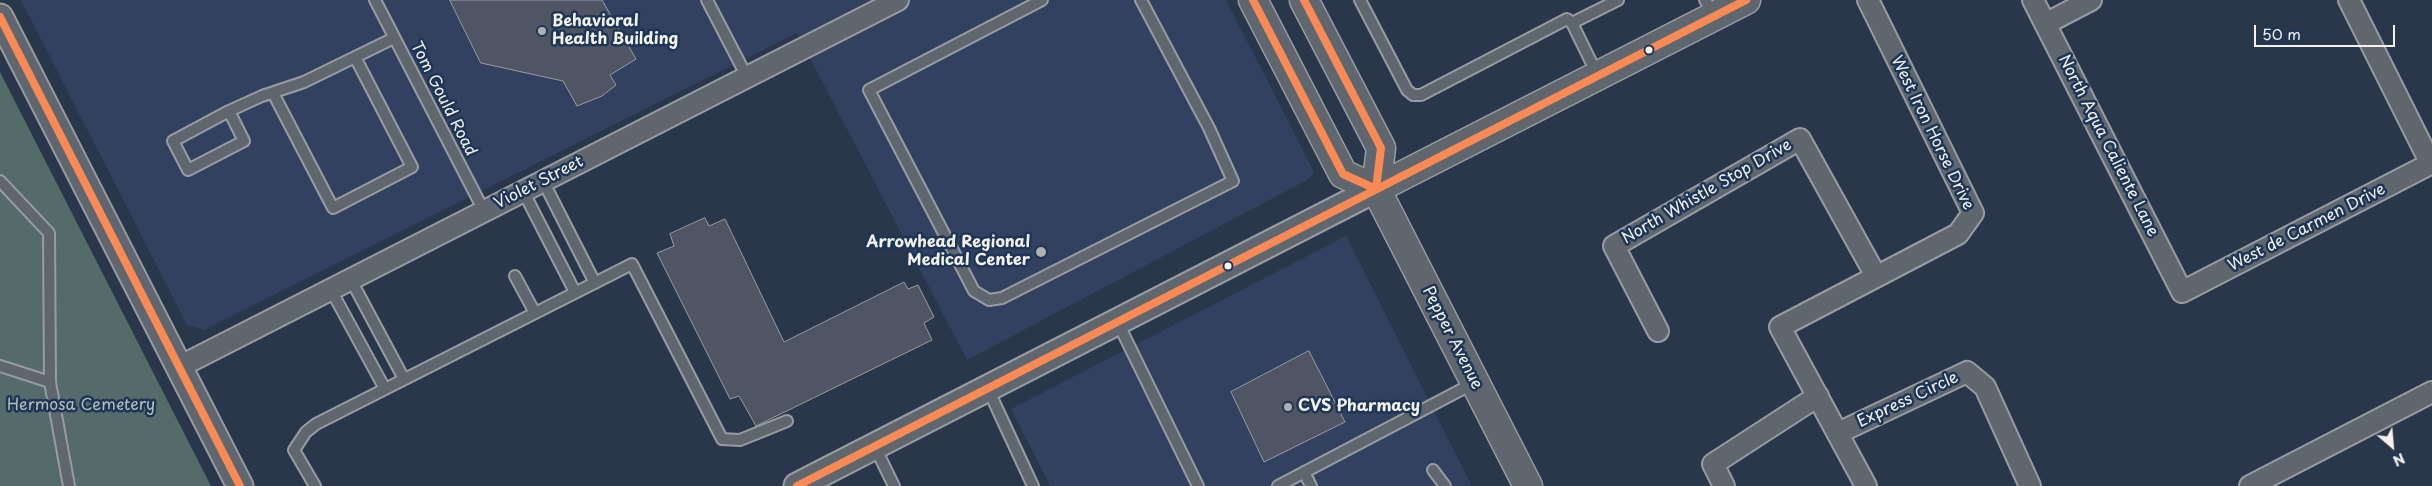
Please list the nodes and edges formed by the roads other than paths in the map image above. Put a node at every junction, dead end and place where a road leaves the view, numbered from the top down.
1 (375, 0) edge
2 (706, 0) edge
3 (898, 0) edge
4 (1042, 0) edge
5 (1141, 0) edge
6 (1253, 0) edge
7 (1360, 0) edge
8 (1618, 0) edge
9 (1746, 0) edge
10 (1868, 0) edge
11 (2033, 0) edge
12 (2091, 0) edge
13 (2349, 0) edge
14 (1306, 1) edge
15 (1710, 8) edge
16 (0, 18) edge
17 (1572, 23) junction
18 (2045, 24) junction
19 (394, 38) junction
20 (355, 57) junction
21 (1598, 76) junction
22 (747, 77) junction
23 (273, 93) junction
24 (229, 111) junction
25 (2431, 164) edge
26 (543, 181) junction
27 (0, 182) edge
28 (1376, 189) junction
29 (523, 191) junction
30 (484, 212) junction
31 (515, 276) dead end
32 (1876, 276) junction
33 (351, 280) junction
34 (595, 283) junction
35 (331, 290) junction
36 (576, 292) junction
37 (2182, 292) joint
38 (535, 313) junction
39 (1118, 321) junction
40 (1658, 331) dead end
41 (0, 366) edge
42 (179, 367) junction
43 (404, 379) junction
44 (50, 382) junction
45 (1475, 382) junction
46 (987, 388) junction
47 (385, 389) junction
48 (2432, 392) edge
49 (1818, 396) junction
50 (787, 421) dead end
51 (1838, 432) junction
52 (875, 446) junction
53 (1433, 470) dead end
54 (1304, 472) junction
55 (69, 486) edge
56 (240, 486) edge
57 (315, 486) edge
58 (796, 486) edge
59 (894, 486) edge
60 (1033, 486) edge
61 (1198, 486) edge
62 (1278, 486) edge
63 (1311, 486) edge
64 (1444, 486) edge
65 (1528, 486) edge
66 (1724, 486) edge
67 (1866, 486) edge
68 (2030, 486) edge
69 (2250, 486) edge

1 - 19 lane, Tom Gould Road
2 - 22 lane
3 - 22 street, Violet Street
4 - 5 lane
6 - 28 main road
7 - 17 lane
8 - 17 lane
9 - 15 main road
10 - 32 street, West Iron Horse Drive
11 - 18 street, North Aqua Caliente Lane
12 - 18 street
13 - 25 street
14 - 28 main road
15 - 21 main road
16 - 42 street
17 - 21 lane
18 - 37 street, North Aqua Caliente Lane
19 - 20 lane
19 - 30 lane, Tom Gould Road
20 - 23 lane
20 - 23 lane
21 - 28 main road
22 - 26 street, Violet Street
23 - 24 lane
24 - 24 lane
25 - 37 street, West de Carmen Drive
26 - 29 street, Violet Street
26 - 34 lane
27 - 44 lane
28 - 39 street
28 - 45 main road, Pepper Avenue
29 - 30 street, Violet Street
29 - 36 lane
30 - 33 street, Violet Street
31 - 38 lane
32 - 40 street, North Whistle Stop Drive
32 - 49 street
33 - 35 street, Violet Street
33 - 43 lane
34 - 36 lane
34 - 50 lane
35 - 42 street, Violet Street
35 - 47 lane
36 - 38 lane
38 - 43 lane
39 - 46 street
39 - 61 lane
41 - 44 lane
42 - 56 street
43 - 47 lane
44 - 55 lane
45 - 54 lane
45 - 65 main road, Pepper Avenue
46 - 52 street
46 - 60 lane
47 - 57 lane
48 - 69 street
49 - 51 street
49 - 66 street
51 - 67 street
51 - 68 street, Express Circle
52 - 58 street
52 - 59 lane
53 - 64 lane
54 - 62 lane
54 - 63 lane

